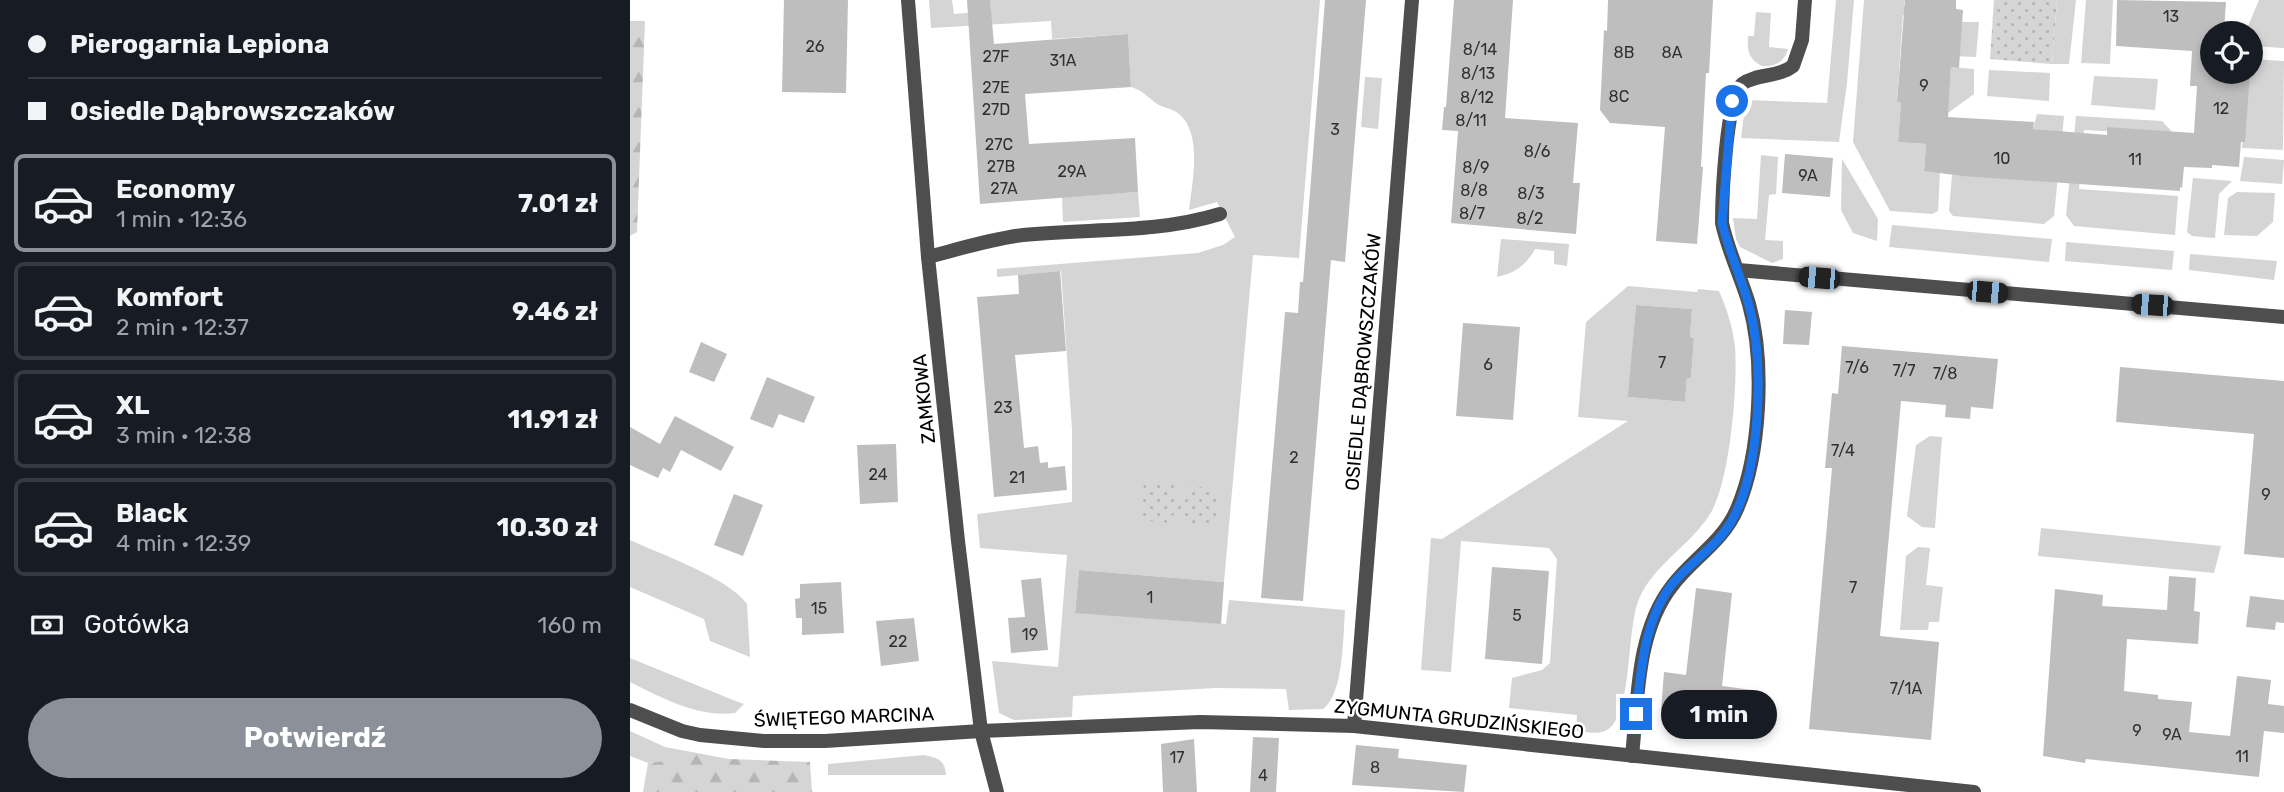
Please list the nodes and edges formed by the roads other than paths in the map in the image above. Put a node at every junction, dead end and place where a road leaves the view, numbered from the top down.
1 (908, 0) edge
2 (1412, 0) edge
3 (1805, 0) edge
4 (1220, 214) dead end
5 (928, 257) junction
6 (1738, 270) junction
7 (2284, 317) edge
8 (630, 710) edge
9 (1354, 726) junction
10 (981, 731) junction
11 (1632, 756) junction
12 (997, 792) edge
13 (1974, 792) edge

1 - 5 street, ZAMKOWA
2 - 9 street, OSIEDLE DĄBROWSZCZAKÓW
3 - 6 street
4 - 5 street
5 - 10 street, ZAMKOWA
6 - 7 street
6 - 11 street
8 - 10 street, ŚWIĘTEGO MARCINA
9 - 10 street, ZYGMUNTA GRUDZIŃSKIEGO
9 - 11 street, ZYGMUNTA GRUDZIŃSKIEGO
10 - 12 street, ZAMKOWA
11 - 13 street, ZYGMUNTA GRUDZIŃSKIEGO

